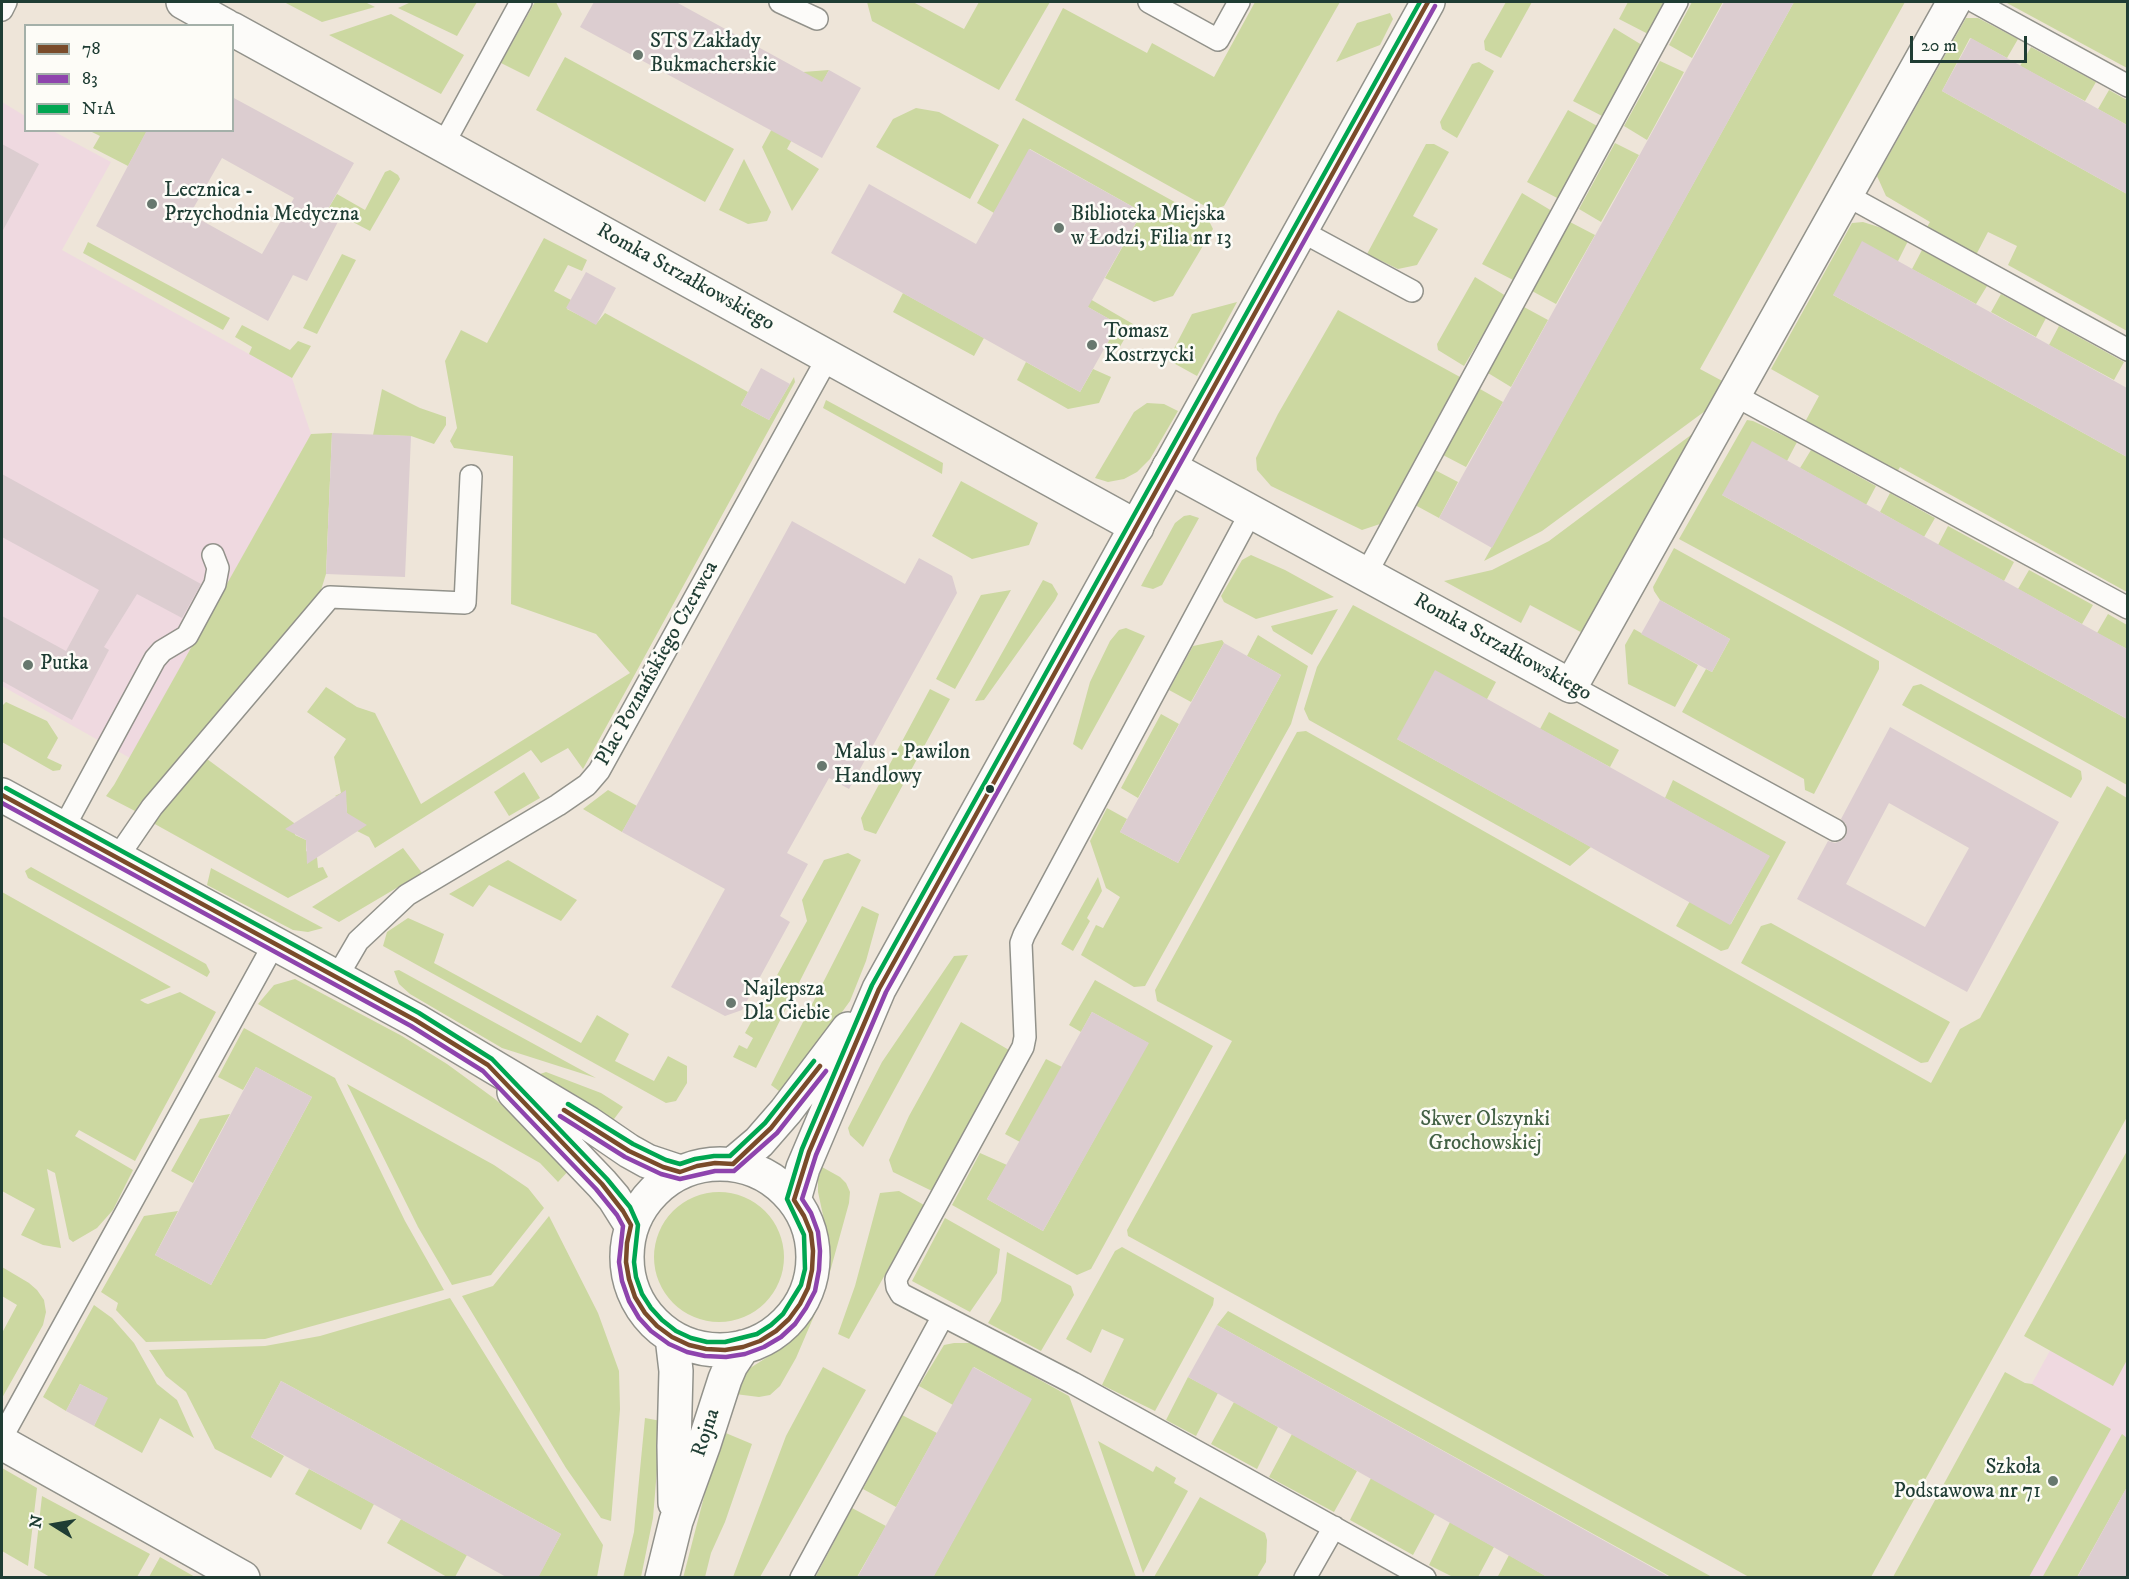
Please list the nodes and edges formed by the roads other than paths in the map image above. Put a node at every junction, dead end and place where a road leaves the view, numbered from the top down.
1 (6, 2) edge
2 (183, 2) edge
3 (521, 2) edge
4 (780, 2) edge
5 (1149, 2) edge
6 (1239, 2) edge
7 (1428, 2) edge
8 (1677, 2) edge
9 (1954, 2) edge
10 (1975, 2) edge
11 (2, 9) edge
12 (817, 20) dead end
13 (222, 24) edge
14 (234, 30) edge
15 (2127, 86) edge
16 (443, 145) junction
17 (1846, 195) junction
18 (1301, 231) junction
19 (1412, 291) dead end
20 (2127, 350) edge
21 (828, 357) junction
22 (1734, 395) junction
23 (1169, 467) junction
24 (471, 476) dead end
25 (1251, 512) junction
26 (1137, 526) junction
27 (213, 555) dead end
28 (1366, 574) junction
29 (2127, 608) edge
30 (1571, 686) junction
31 (2, 795) edge
32 (63, 829) junction
33 (1834, 830) dead end
34 (117, 858) junction
35 (274, 944) junction
36 (337, 977) junction
37 (879, 989) junction
38 (488, 1065) junction
39 (733, 1164) junction
40 (680, 1172) junction
41 (794, 1200) junction
42 (632, 1225) junction
43 (943, 1316) junction
44 (672, 1337) junction
45 (743, 1347) junction
46 (2, 1437) edge
47 (2, 1443) edge
48 (676, 1521) junction
49 (1334, 1527) junction
50 (243, 1578) edge
51 (662, 1578) edge
52 (801, 1578) edge
53 (1305, 1578) edge
54 (1425, 1578) edge

1 - 11 lane
2 - 13 street
3 - 16 lane
4 - 12 lane
5 - 6 lane
7 - 18 street
8 - 28 lane
9 - 17 street
10 - 15 lane
14 - 16 street, Romka Strzałkowskiego
16 - 21 street, Romka Strzałkowskiego
17 - 20 lane
17 - 22 street
18 - 19 lane
18 - 23 street
21 - 26 street, Romka Strzałkowskiego
21 - 36 lane, Plac Poznańskiego Czerwca
22 - 29 lane
22 - 30 street
23 - 25 street, Romka Strzałkowskiego
23 - 26 street
24 - 34 lane
25 - 28 street, Romka Strzałkowskiego
25 - 43 lane
26 - 37 street
27 - 32 lane
28 - 30 street, Romka Strzałkowskiego
30 - 33 lane, Romka Strzałkowskiego
31 - 32 street
32 - 34 street
34 - 35 street
35 - 36 street
35 - 46 lane
36 - 38 street
37 - 39 street
37 - 41 street
38 - 40 street
38 - 42 street
39 - 40 street
39 - 41 street
40 - 42 street
41 - 45 street
42 - 44 street
43 - 49 lane
43 - 52 lane
44 - 45 street
44 - 48 street, Rojna
45 - 48 street, Rojna
47 - 50 street
48 - 51 street, Rojna
49 - 53 lane
49 - 54 lane

